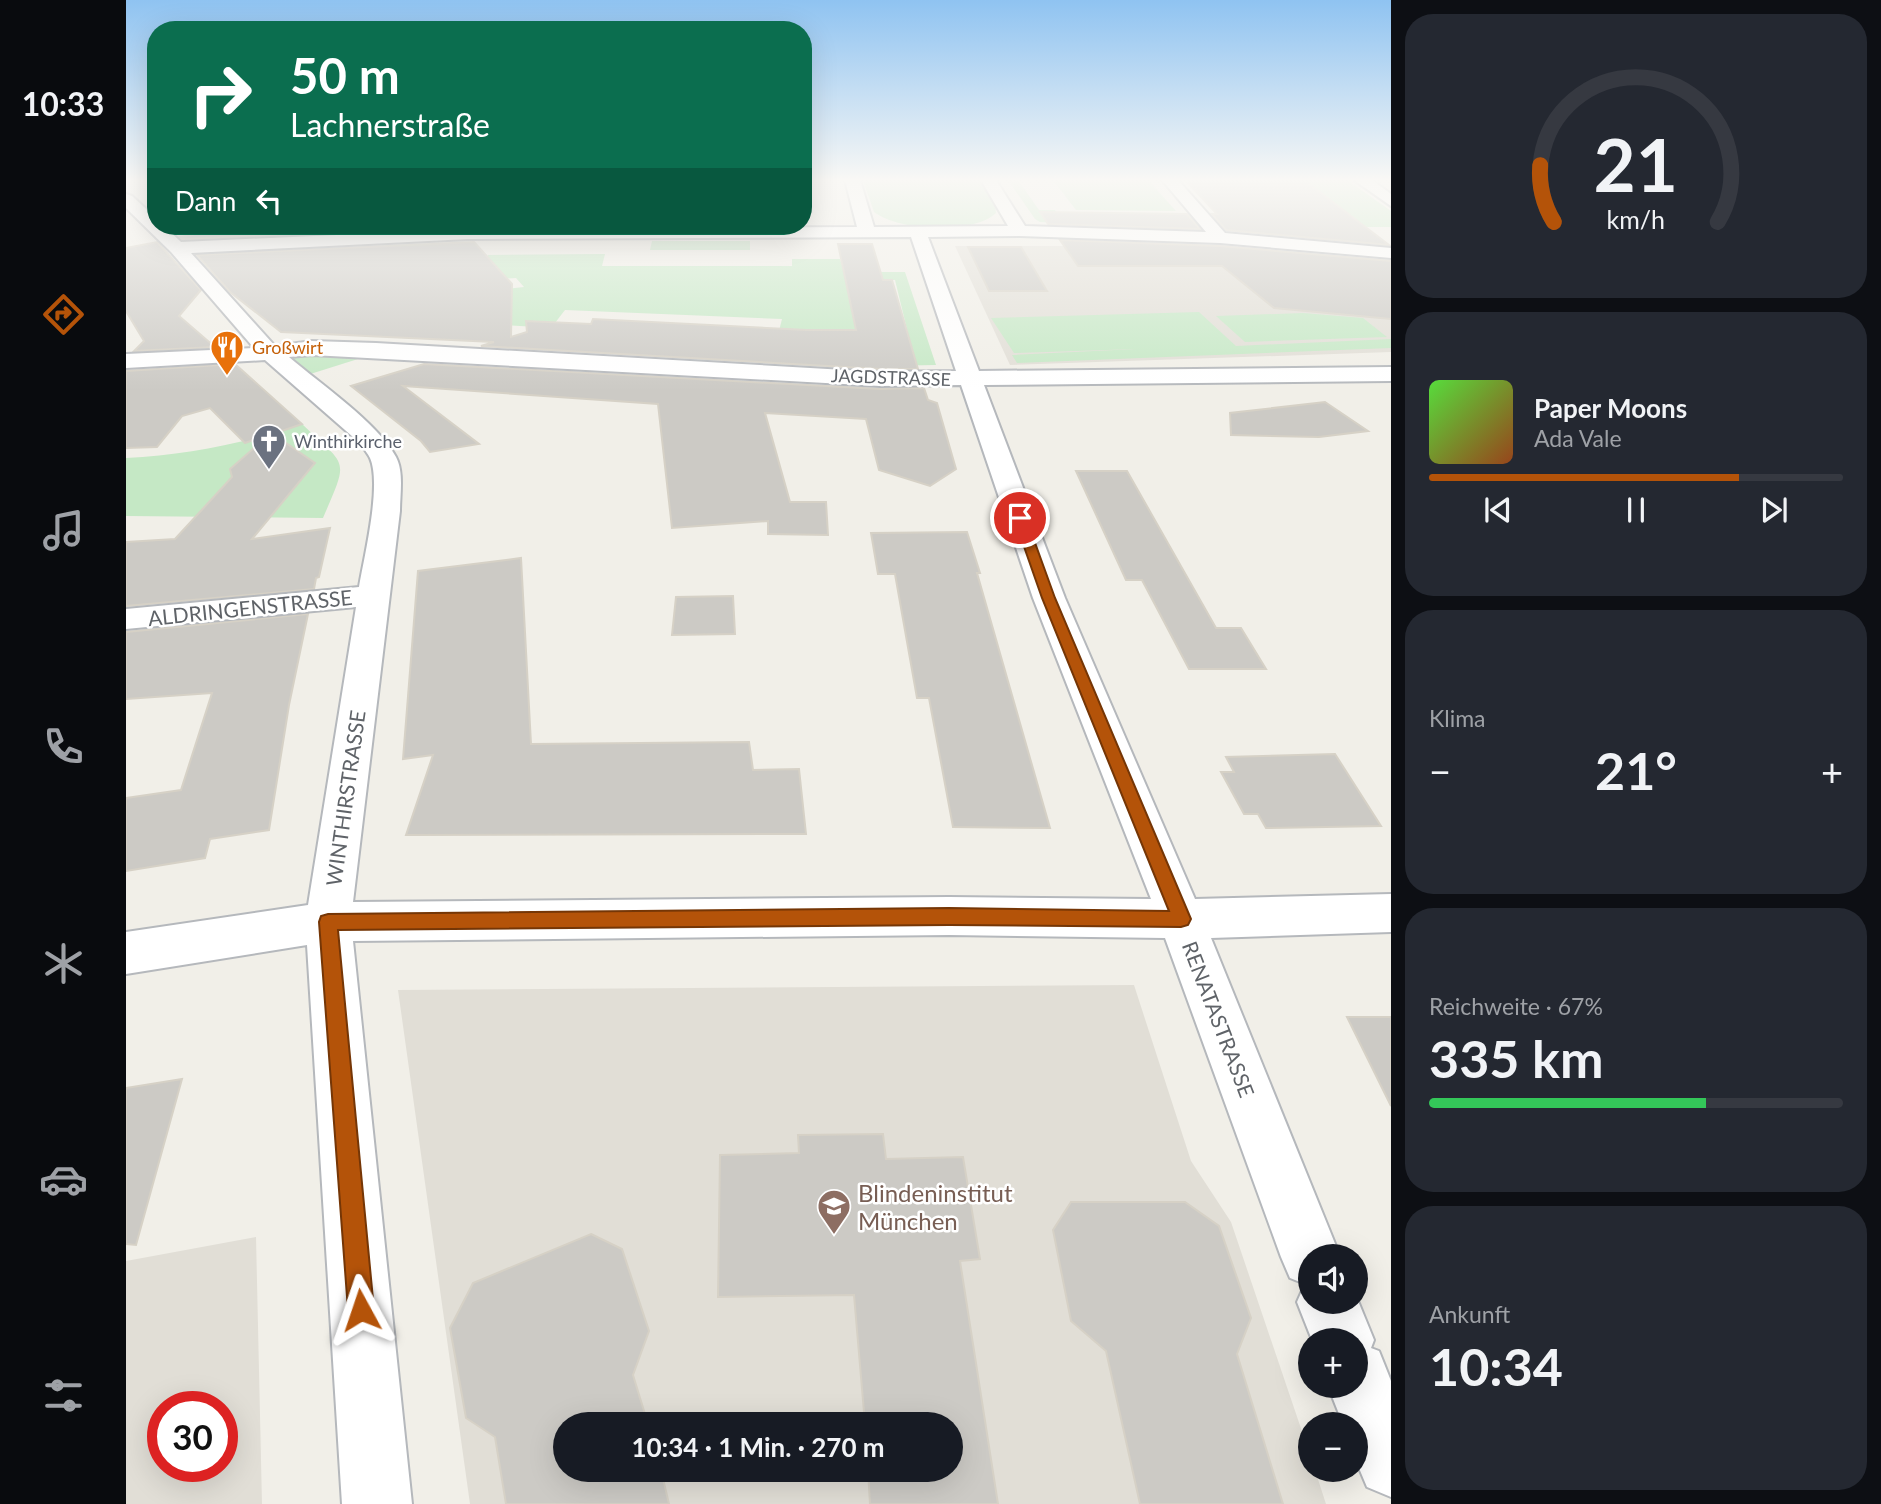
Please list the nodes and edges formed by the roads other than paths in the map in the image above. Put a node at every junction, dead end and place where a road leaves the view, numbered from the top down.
1 (179, 250) edge
2 (925, 250) edge
3 (1359, 250) edge
4 (1391, 253) edge
5 (392, 351) junction
6 (270, 353) junction
7 (126, 361) edge
8 (1391, 374) edge
9 (323, 376) junction
10 (972, 379) junction
11 (374, 595) junction
12 (126, 619) edge
13 (1391, 913) edge
14 (1181, 919) junction
15 (328, 922) junction
16 (126, 953) edge
17 (1306, 1244) edge
18 (1365, 1398) edge
19 (1391, 1463) edge
20 (377, 1504) edge

1 - 6 street, WINTHIRSTRASSE
2 - 10 street, RENATASTRASSE
3 - 4 street
5 - 6 street, JAGDSTRASSE
5 - 9 street, JAGDSTRASSE
5 - 10 street, JAGDSTRASSE
6 - 7 street, JAGDSTRASSE
6 - 9 street, WINTHIRSTRASSE
8 - 10 street, JAGDSTRASSE
9 - 11 street, WINTHIRSTRASSE
10 - 14 street, RENATASTRASSE
11 - 12 street, ALDRINGENSTRASSE
11 - 15 street, WINTHIRSTRASSE
13 - 14 street
14 - 15 street
14 - 17 street, RENATASTRASSE
15 - 16 street
15 - 20 street, WINTHIRSTRASSE
18 - 19 street

